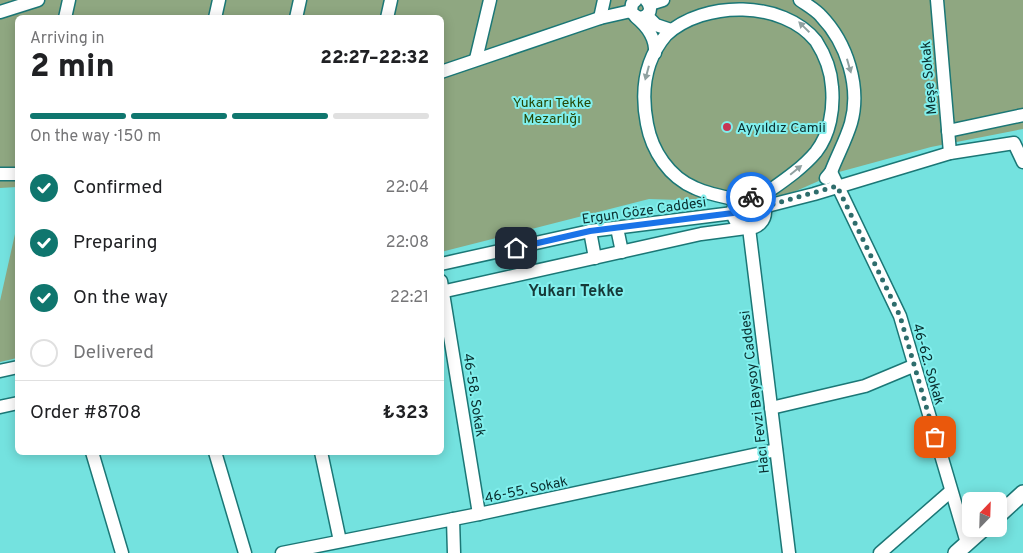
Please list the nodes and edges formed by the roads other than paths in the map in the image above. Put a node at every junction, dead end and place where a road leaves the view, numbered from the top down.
1 (38, 0) edge
2 (69, 0) edge
3 (219, 0) edge
4 (300, 0) edge
5 (391, 0) edge
6 (490, 0) edge
7 (604, 0) edge
8 (663, 0) edge
9 (800, 0) edge
10 (937, 0) edge
11 (641, 8) edge
12 (0, 12) edge
13 (66, 15) edge
14 (216, 15) edge
15 (297, 15) edge
16 (387, 15) edge
17 (600, 18) junction
18 (671, 30) junction
19 (655, 53) junction
20 (476, 60) junction
21 (444, 71) edge
22 (1023, 115) edge
23 (948, 131) junction
24 (950, 153) junction
25 (1023, 162) edge
26 (831, 172) junction
27 (0, 174) edge
28 (15, 174) edge
29 (837, 186) junction
30 (814, 194) junction
31 (738, 200) junction
32 (760, 203) junction
33 (733, 213) junction
34 (617, 228) junction
35 (747, 228) junction
36 (590, 231) junction
37 (622, 252) junction
38 (595, 258) junction
39 (444, 263) edge
40 (444, 288) edge
41 (444, 300) edge
42 (914, 366) junction
43 (15, 368) edge
44 (0, 372) edge
45 (15, 404) edge
46 (0, 407) edge
47 (771, 408) junction
48 (776, 450) junction
49 (93, 455) edge
50 (216, 455) edge
51 (322, 455) edge
52 (951, 491) junction
53 (1023, 493) edge
54 (1008, 507) edge
55 (479, 514) junction
56 (453, 519) junction
57 (973, 538) edge
58 (340, 541) junction
59 (962, 548) edge
60 (122, 553) edge
61 (245, 553) edge
62 (282, 553) edge
63 (454, 553) edge
64 (789, 553) edge
65 (880, 553) edge

1 - 12 street
2 - 13 street
3 - 14 street
4 - 15 street
5 - 16 street
6 - 20 street
7 - 17 street
8 - 11 street
9 -> 26 street
10 - 23 street, Meşe Sokak
11 - 17 street
11 - 18 street
11 - 19 street
17 - 20 street
18 - 19 street
32 -> 18 street
19 -> 31 street
20 - 21 street
22 - 23 street
23 - 24 street, Meşe Sokak
24 - 25 street
24 - 29 street
26 - 29 street, 46-62. Sokak
26 - 30 street
27 - 28 street
29 - 30 street
29 - 42 street, 46-62. Sokak
30 - 32 street
31 - 32 street
31 - 33 street
32 - 35 street
33 - 34 street, Ergun Göze Caddesi
33 - 35 street
34 - 36 street, Ergun Göze Caddesi
34 - 37 street
35 - 37 street
35 - 47 street, Hacı Fevzi Baysoy Caddesi
36 - 38 street
36 - 39 street, Ergun Göze Caddesi
37 - 38 street
38 - 40 street
41 - 55 street, 46-58. Sokak
42 - 47 street
42 - 52 street, 46-62. Sokak
43 - 44 street
45 - 46 street
47 - 48 street, Hacı Fevzi Baysoy Caddesi
48 - 55 street, 46-55. Sokak
48 - 64 street, Hacı Fevzi Baysoy Caddesi
49 - 60 street
50 - 61 street
51 - 58 street
52 - 59 street, 46-62. Sokak
52 - 65 street
53 - 54 street
55 - 56 street, 46-55. Sokak
56 - 58 street, 46-55. Sokak
56 - 63 street
57 - 59 street
58 - 62 street, 46-55. Sokak

